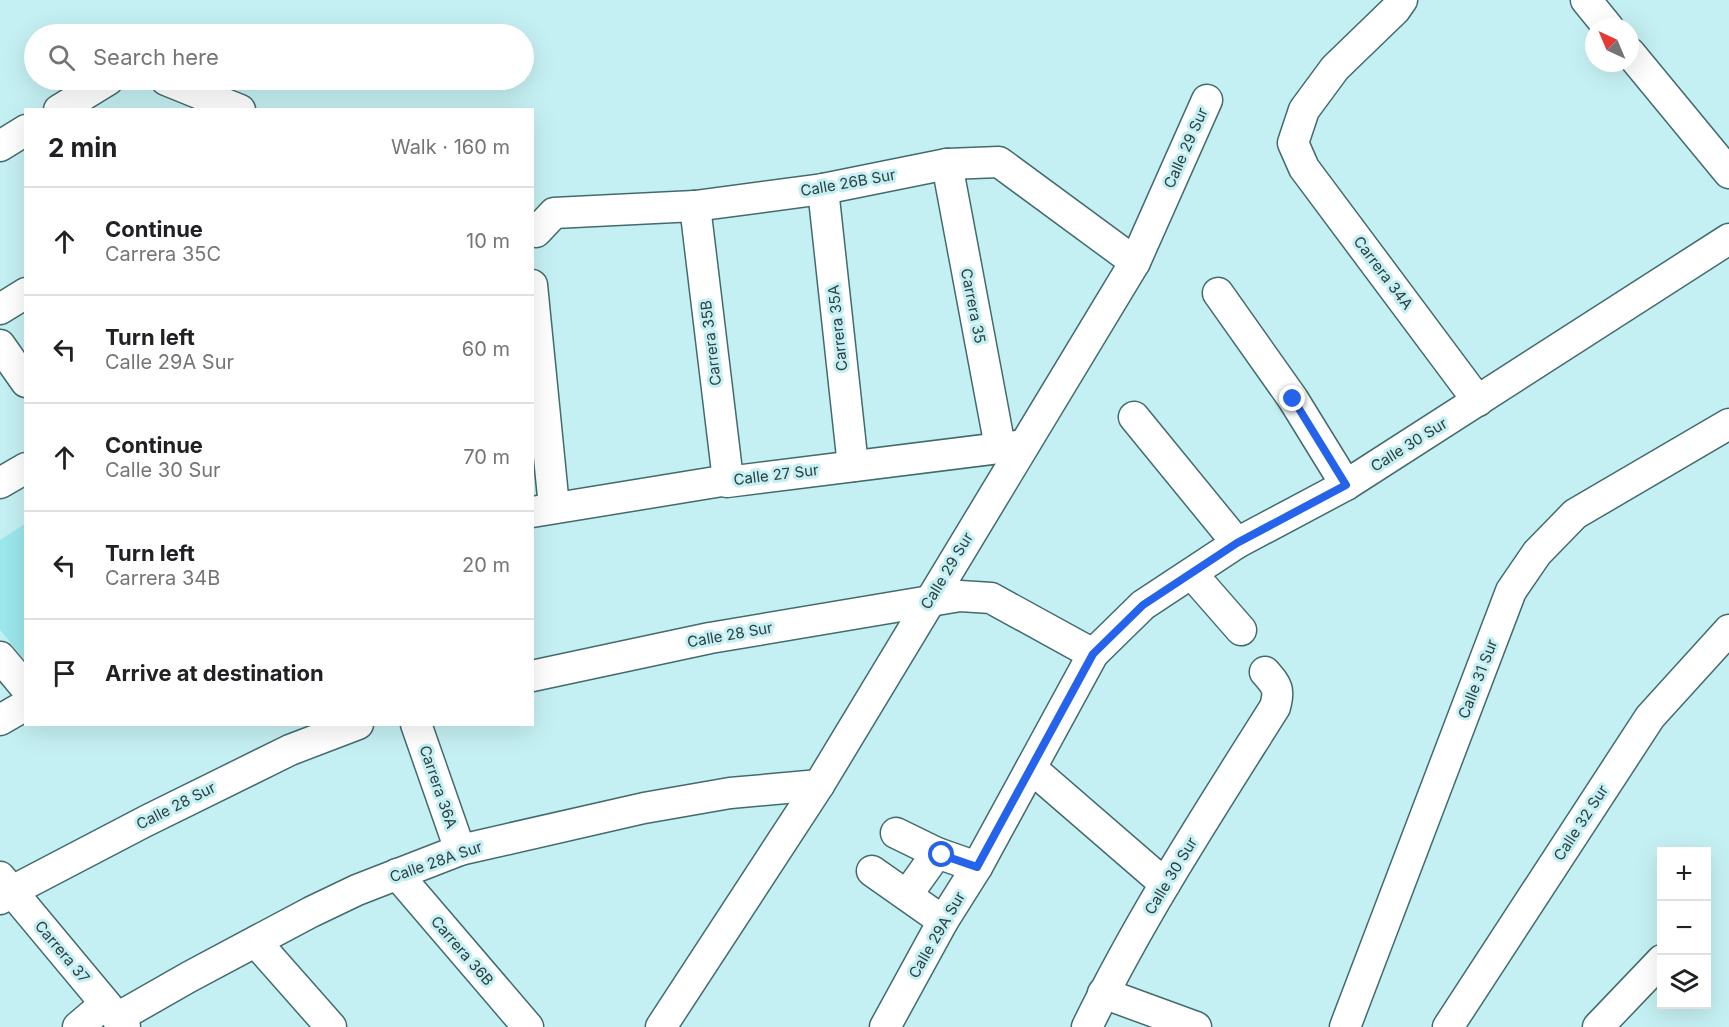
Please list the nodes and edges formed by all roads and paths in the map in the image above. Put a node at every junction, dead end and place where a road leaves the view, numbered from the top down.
1 (1402, 0) edge
2 (1586, 0) edge
3 (1601, 18) edge
4 (1639, 64) edge
5 (92, 90) edge
6 (191, 90) edge
7 (1207, 100) dead end
8 (62, 108) edge
9 (235, 108) edge
10 (24, 131) edge
11 (0, 146) edge
12 (947, 164) junction
13 (1729, 173) edge
14 (823, 189) junction
15 (695, 206) junction
16 (534, 237) edge
17 (1729, 239) edge
18 (1135, 262) junction
19 (1218, 292) dead end
20 (24, 294) edge
21 (0, 309) edge
22 (534, 326) edge
23 (0, 345) edge
24 (24, 379) edge
25 (1478, 401) junction
26 (1134, 417) dead end
27 (1729, 424) edge
28 (1012, 446) junction
29 (853, 466) junction
30 (24, 469) edge
31 (728, 480) junction
32 (0, 483) edge
33 (1346, 485) junction
34 (543, 510) edge
35 (1237, 543) junction
36 (1192, 574) junction
37 (929, 600) junction
38 (1241, 630) dead end
39 (1729, 630) edge
40 (1093, 654) junction
41 (0, 657) edge
42 (534, 676) edge
43 (1271, 684) dead end
44 (24, 686) edge
45 (24, 706) edge
46 (0, 720) edge
47 (353, 726) edge
48 (417, 726) edge
49 (1031, 768) junction
50 (819, 785) junction
51 (896, 833) dead end
52 (460, 850) junction
53 (938, 853) junction
54 (977, 867) junction
55 (872, 872) dead end
56 (397, 874) junction
57 (1165, 884) junction
58 (4, 889) edge
59 (907, 896) junction
60 (943, 921) junction
61 (256, 942) junction
62 (1657, 965) edge
63 (1103, 993) junction
64 (116, 1016) edge
65 (78, 1027) edge
66 (331, 1027) edge
67 (528, 1027) edge
68 (661, 1027) edge
69 (885, 1027) edge
70 (1087, 1027) edge
71 (1196, 1027) edge
72 (1345, 1027) edge
73 (1448, 1027) edge
74 (1598, 1027) edge

1 - 25 street, Carrera 34A
2 - 3 street
4 - 13 street
5 - 8 street
6 - 9 street
7 - 18 street, Calle 29 Sur
10 - 11 street
12 - 14 street, Calle 26B Sur
12 - 18 street, Calle 26B Sur
12 - 28 street, Carrera 35
14 - 15 street, Calle 26B Sur
14 - 29 street, Carrera 35A
15 - 16 street, Calle 26B Sur
15 - 31 street, Carrera 35B
17 - 25 street, Calle 30 Sur
18 - 28 street, Calle 29 Sur
19 - 33 street
20 - 21 street
22 - 34 street
23 - 24 street
25 - 33 street, Calle 30 Sur
26 - 35 street
27 - 72 street, Calle 31 Sur
28 - 29 street, Calle 27 Sur
28 - 37 street, Calle 29 Sur
29 - 31 street, Calle 27 Sur
30 - 32 street
31 - 34 street, Calle 27 Sur
33 - 35 street, Calle 30 Sur
35 - 36 street, Calle 30 Sur
36 - 38 street
36 - 40 street, Calle 30 Sur
37 - 40 street
37 - 42 street, Calle 28 Sur
37 - 50 street, Calle 29 Sur
39 - 73 street, Calle 32 Sur
40 - 49 street, Calle 29A Sur
41 - 44 street
43 - 57 street, Calle 30 Sur
45 - 46 street
47 - 58 street, Calle 28 Sur
48 - 52 street, Carrera 36A
49 - 54 street, Calle 29A Sur
49 - 57 street
50 - 52 street, Calle 28A Sur
50 - 68 street, Calle 29 Sur
51 - 53 street
52 - 56 street, Calle 28A Sur
53 - 54 street
53 - 59 street
54 - 60 street, Calle 29A Sur
55 - 59 street
56 - 61 street, Calle 28A Sur
56 - 67 street, Carrera 36B
57 - 63 street, Calle 30 Sur
58 - 64 street, Carrera 37
59 - 60 street
60 - 69 street, Calle 29A Sur
61 - 64 street, Calle 28A Sur
61 - 66 street
62 - 74 street
63 - 70 street, Calle 30 Sur
63 - 71 street
64 - 65 street, Calle 28A Sur

